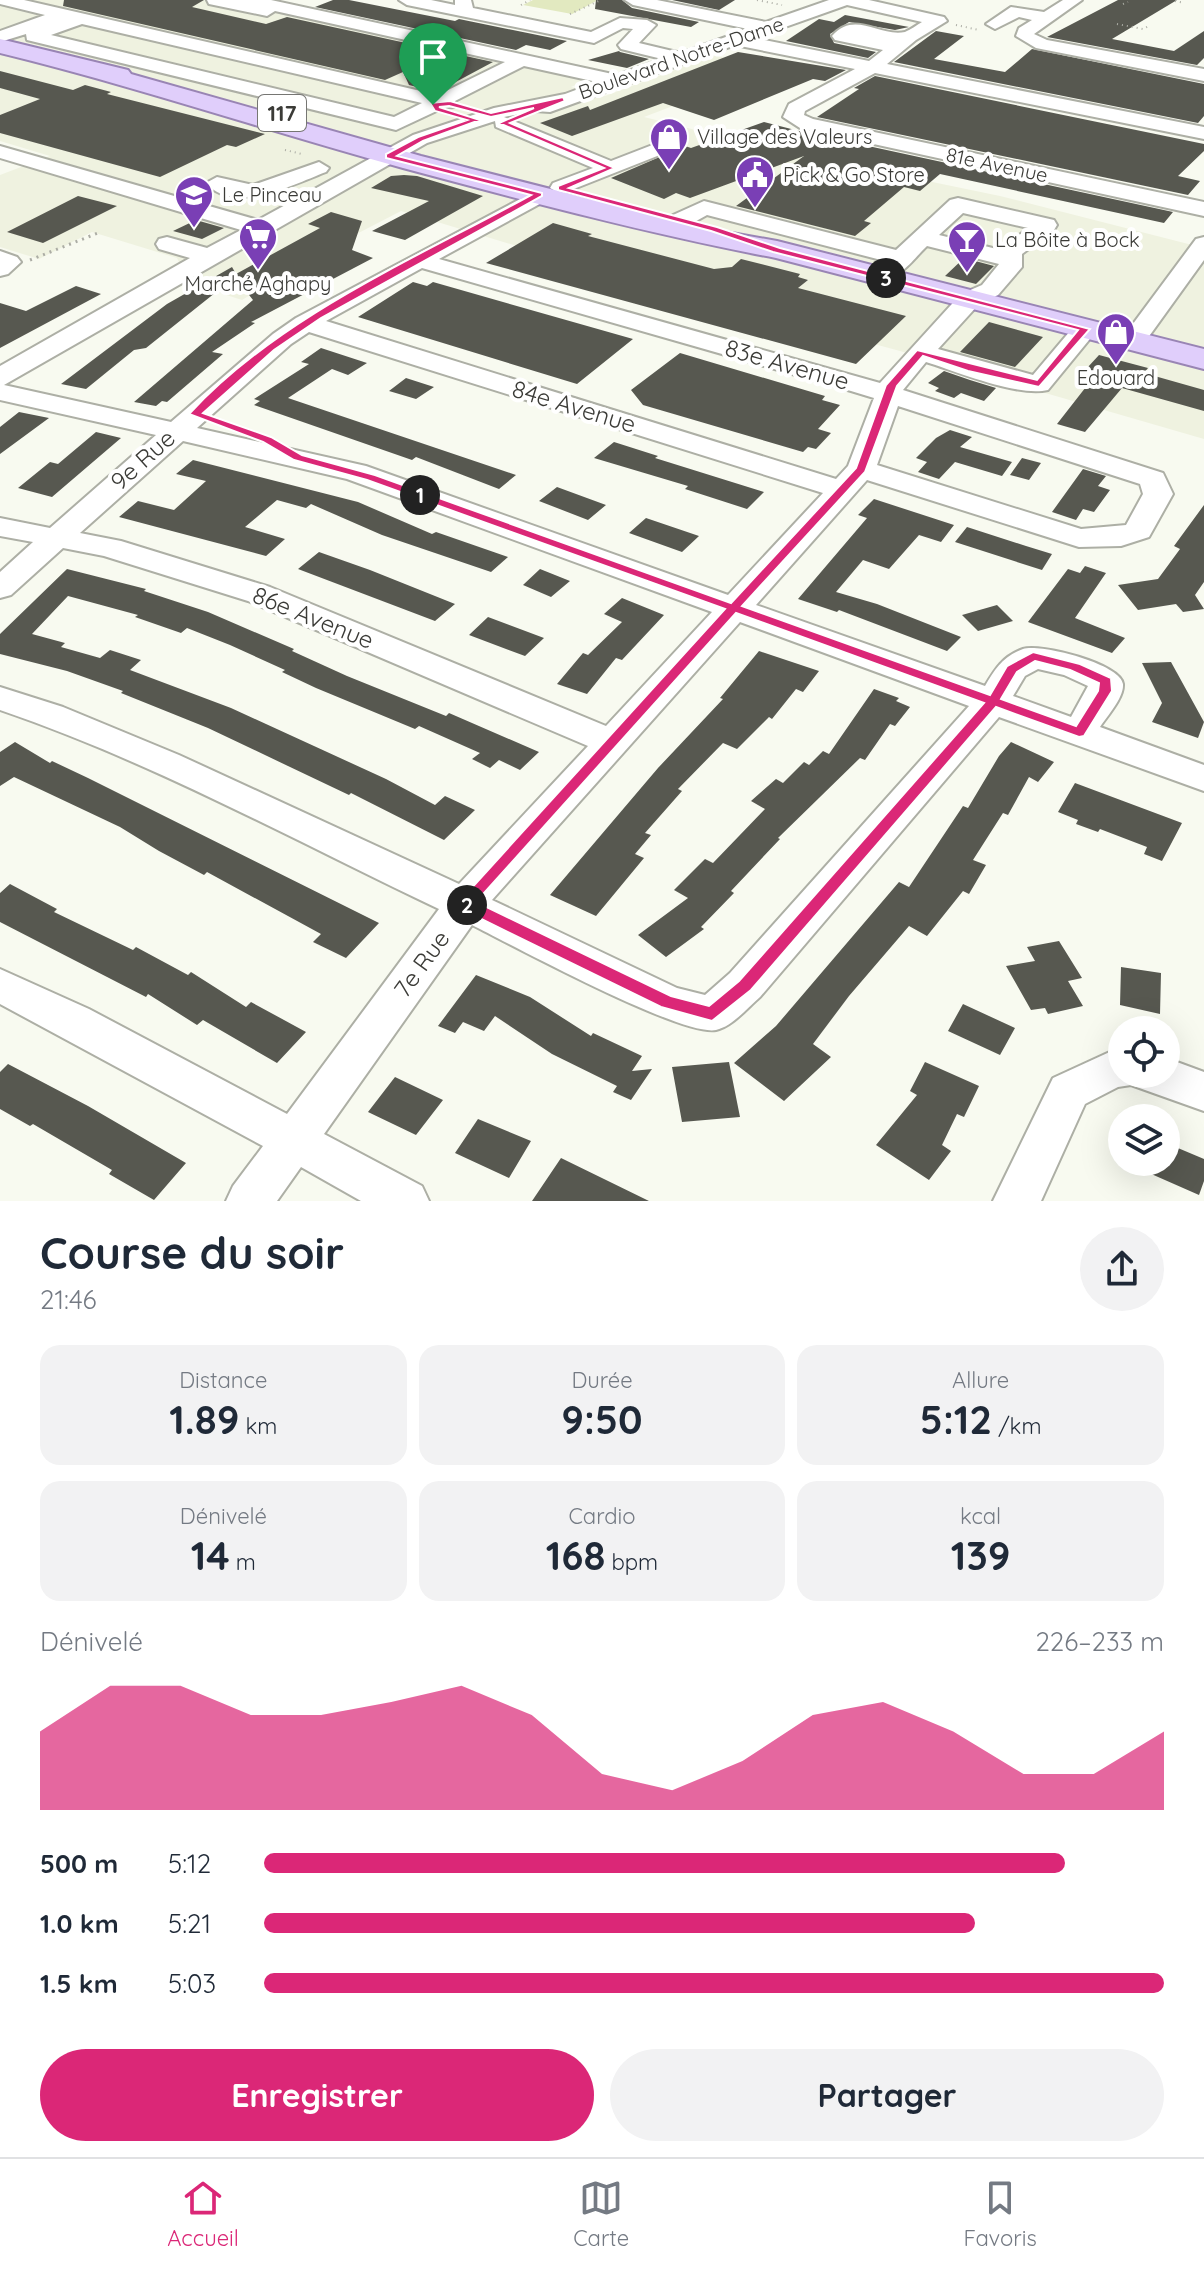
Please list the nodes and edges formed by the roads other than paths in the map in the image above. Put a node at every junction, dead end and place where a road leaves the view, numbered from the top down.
1 (2, 0) edge
2 (215, 0) edge
3 (248, 0) edge
4 (273, 0) edge
5 (633, 0) edge
6 (846, 0) edge
7 (1074, 0) edge
8 (413, 1) edge
9 (460, 4) edge
10 (57, 10) edge
11 (1047, 18) junction
12 (341, 24) junction
13 (768, 28) junction
14 (992, 28) road end
15 (398, 30) junction
16 (0, 31) edge
17 (0, 37) edge
18 (594, 38) junction
19 (736, 40) junction
20 (627, 45) junction
21 (0, 46) edge
22 (446, 46) junction
23 (220, 50) junction
24 (684, 59) junction
25 (518, 61) junction
26 (873, 67) junction
27 (300, 69) junction
28 (172, 70) junction
29 (1204, 75) edge
30 (622, 79) junction
31 (253, 89) junction
32 (433, 103) junction
33 (490, 119) junction
34 (1204, 133) edge
35 (673, 143) dead end
36 (0, 152) edge
37 (397, 155) junction
38 (310, 161) road end
39 (611, 168) junction
40 (221, 181) dead end
41 (550, 191) junction
42 (1204, 209) edge
43 (285, 214) junction
44 (681, 220) junction
45 (310, 221) dead end
46 (260, 228) junction
47 (922, 238) junction
48 (167, 244) dead end
49 (1202, 249) edge
50 (777, 250) junction
51 (841, 255) junction
52 (209, 256) junction
53 (418, 260) junction
54 (1011, 260) junction
55 (892, 268) junction
56 (970, 299) junction
57 (305, 323) junction
58 (1085, 329) junction
59 (1133, 341) junction
60 (921, 352) junction
61 (1204, 359) edge
62 (3, 392) edge
63 (888, 395) junction
64 (186, 422) junction
65 (1153, 479) joint
66 (852, 480) junction
67 (0, 527) edge
68 (57, 538) junction
69 (0, 588) edge
70 (734, 608) junction
71 (0, 698) edge
72 (993, 701) junction
73 (1079, 732) junction
74 (614, 743) junction
75 (1204, 778) edge
76 (465, 904) junction
77 (0, 985) edge
78 (1108, 1071) edge
79 (1180, 1081) edge
80 (1204, 1092) edge
81 (293, 1142) junction
82 (250, 1201) edge
83 (405, 1201) edge
84 (1017, 1201) edge

1 - 10 street
2 - 12 street
3 - 12 street
4 - 15 street
5 - 13 street
6 - 13 street, Boulevard Notre-Dame
6 - 26 street
7 - 11 street
8 - 9 street
9 - 18 street
10 - 16 street
10 - 17 street
10 - 23 street
10 - 28 street
11 - 14 street
11 - 29 street
12 - 15 street
12 - 15 street
13 - 19 street, Boulevard Notre-Dame
15 - 22 street
18 - 20 street
18 - 20 street
19 - 24 street, Boulevard Notre-Dame
19 - 26 street
20 - 24 street
21 - 37 main road, 117
22 - 25 street
22 - 30 street
23 - 27 street
23 - 28 street
24 - 30 street, Boulevard Notre-Dame
25 - 30 street
25 - 32 street
26 - 34 street
26 - 42 street, 81e Avenue
27 - 31 street
27 - 32 street
28 - 31 street
30 - 33 street, Boulevard Notre-Dame
31 - 32 street
32 - 33 street
33 - 37 street, Boulevard Notre-Dame
33 - 39 street
35 - 39 street, 9e Rue
36 - 46 street
37 - 41 main road, 117
37 - 43 street, Boulevard Notre-Dame
38 - 40 street
39 - 41 street, 9e Rue
41 - 44 main road, 117
41 - 50 main road, 117
41 - 53 street, 9e Rue
43 - 45 street
43 - 46 street, Boulevard Notre-Dame
44 - 50 main road, 117
44 - 51 street
46 - 52 street, Boulevard Notre-Dame
47 - 54 street
47 - 54 street, 7e Rue
47 - 55 street
48 - 52 street
49 - 59 street
50 - 51 main road, 117
51 - 55 main road, 117
52 - 62 street, Boulevard Notre-Dame
53 - 57 street, 9e Rue
53 - 63 street, 83e Avenue
54 - 56 street, 7e Rue
55 - 56 main road, 117
56 - 58 main road, 117
56 - 60 street, 7e Rue
57 - 64 street, 9e Rue
57 - 66 street, 84e Avenue
58 - 59 main road, 117
58 - 60 street
59 - 61 main road, 117
60 - 63 street, 7e Rue
62 - 64 street
63 - 65 street, 83e Avenue
63 - 66 street, 7e Rue
64 - 68 street, 9e Rue
64 - 70 street
65 - 66 street, 84e Avenue
66 - 70 street, 7e Rue
67 - 68 street, 86e Avenue
68 - 69 street, 9e Rue
68 - 74 street, 86e Avenue
70 - 72 street
70 - 74 street, 7e Rue
71 - 76 street
72 - 73 street
72 - 73 street
72 - 76 street
73 - 75 street
74 - 76 street, 7e Rue
76 - 81 street, 7e Rue
77 - 81 street
78 - 84 street
79 - 80 street
81 - 82 street, 7e Rue
81 - 83 street

